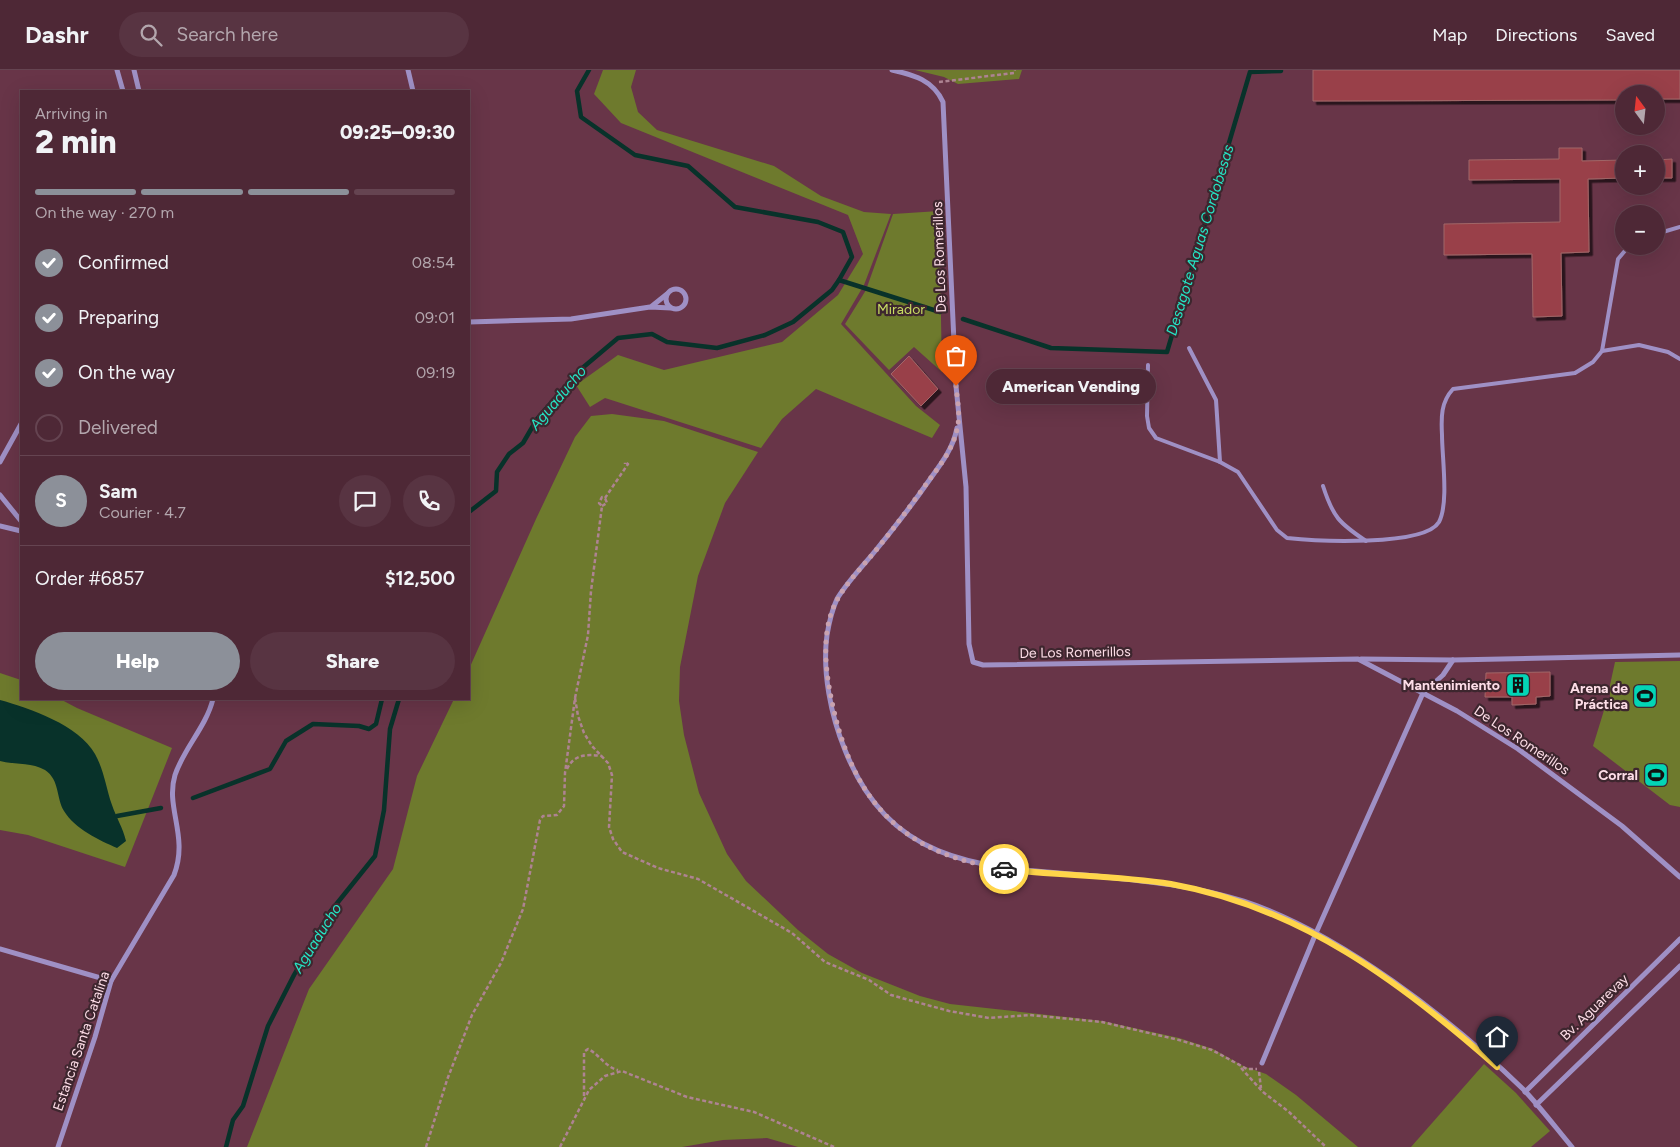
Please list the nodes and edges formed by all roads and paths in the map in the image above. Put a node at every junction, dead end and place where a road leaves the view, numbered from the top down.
1 (117, 70) edge
2 (134, 70) edge
3 (408, 70) edge
4 (892, 70) edge
5 (1015, 70) edge
6 (929, 83) junction
7 (123, 90) edge
8 (139, 90) edge
9 (413, 90) edge
10 (1680, 227) edge
11 (1665, 231) edge
12 (1621, 255) edge
13 (667, 294) junction
14 (650, 307) junction
15 (671, 308) junction
16 (470, 316) edge
17 (480, 321) junction
18 (470, 322) edge
19 (1188, 348) dead end
20 (1602, 351) junction
21 (1680, 359) edge
22 (1148, 366) dead end
23 (959, 422) junction
24 (20, 426) edge
25 (0, 462) edge
26 (1220, 462) junction
27 (626, 464) dead end
28 (1322, 486) dead end
29 (0, 495) edge
30 (20, 520) edge
31 (0, 526) edge
32 (20, 531) edge
33 (1366, 541) junction
34 (1680, 655) edge
35 (1358, 659) junction
36 (1453, 660) junction
37 (1424, 694) junction
38 (575, 698) junction
39 (213, 700) edge
40 (602, 756) junction
41 (565, 773) junction
42 (1680, 877) edge
43 (1316, 933) junction
44 (1680, 940) edge
45 (0, 949) edge
46 (1680, 966) edge
47 (111, 980) junction
48 (1262, 1063) junction
49 (1238, 1065) junction
50 (622, 1072) junction
51 (1263, 1092) junction
52 (1525, 1092) junction
53 (584, 1098) junction
54 (1536, 1105) junction
55 (58, 1147) edge
56 (426, 1147) edge
57 (560, 1147) edge
58 (834, 1147) edge
59 (1326, 1147) edge
60 (1572, 1147) edge

1 - 7 street
2 - 8 street
3 - 9 street
4 - 6 street
5 - 6 path
6 - 23 street, De Los Romerillos
10 - 11 lane
12 - 20 lane
13 - 14 street
13 - 15 street
13 - 15 street
14 - 15 street
14 - 17 street
16 - 17 street
17 - 18 street
19 - 26 lane
20 - 21 lane
20 - 33 lane
22 - 26 lane
23 - 35 street, De Los Romerillos
23 - 43 street
24 - 25 street
26 - 33 lane
27 - 38 path
28 - 33 lane
29 - 30 street
31 - 32 street
34 - 36 street
35 - 36 street
35 - 37 street, De Los Romerillos
36 - 37 street
37 - 42 street, De Los Romerillos
37 - 43 street
38 - 40 path
38 - 41 path
39 - 47 street, Estancia Santa Catalina
40 - 41 path
40 - 49 path
41 - 56 path
43 - 48 street
43 - 52 street
44 - 52 street, Bv. Aguarevay
45 - 47 street
46 - 54 street
47 - 55 street, Estancia Santa Catalina
48 - 49 path
48 - 51 path
49 - 51 path
50 - 53 path
50 - 53 path
50 - 58 path
51 - 59 path
52 - 54 street
53 - 57 path
54 - 60 street

